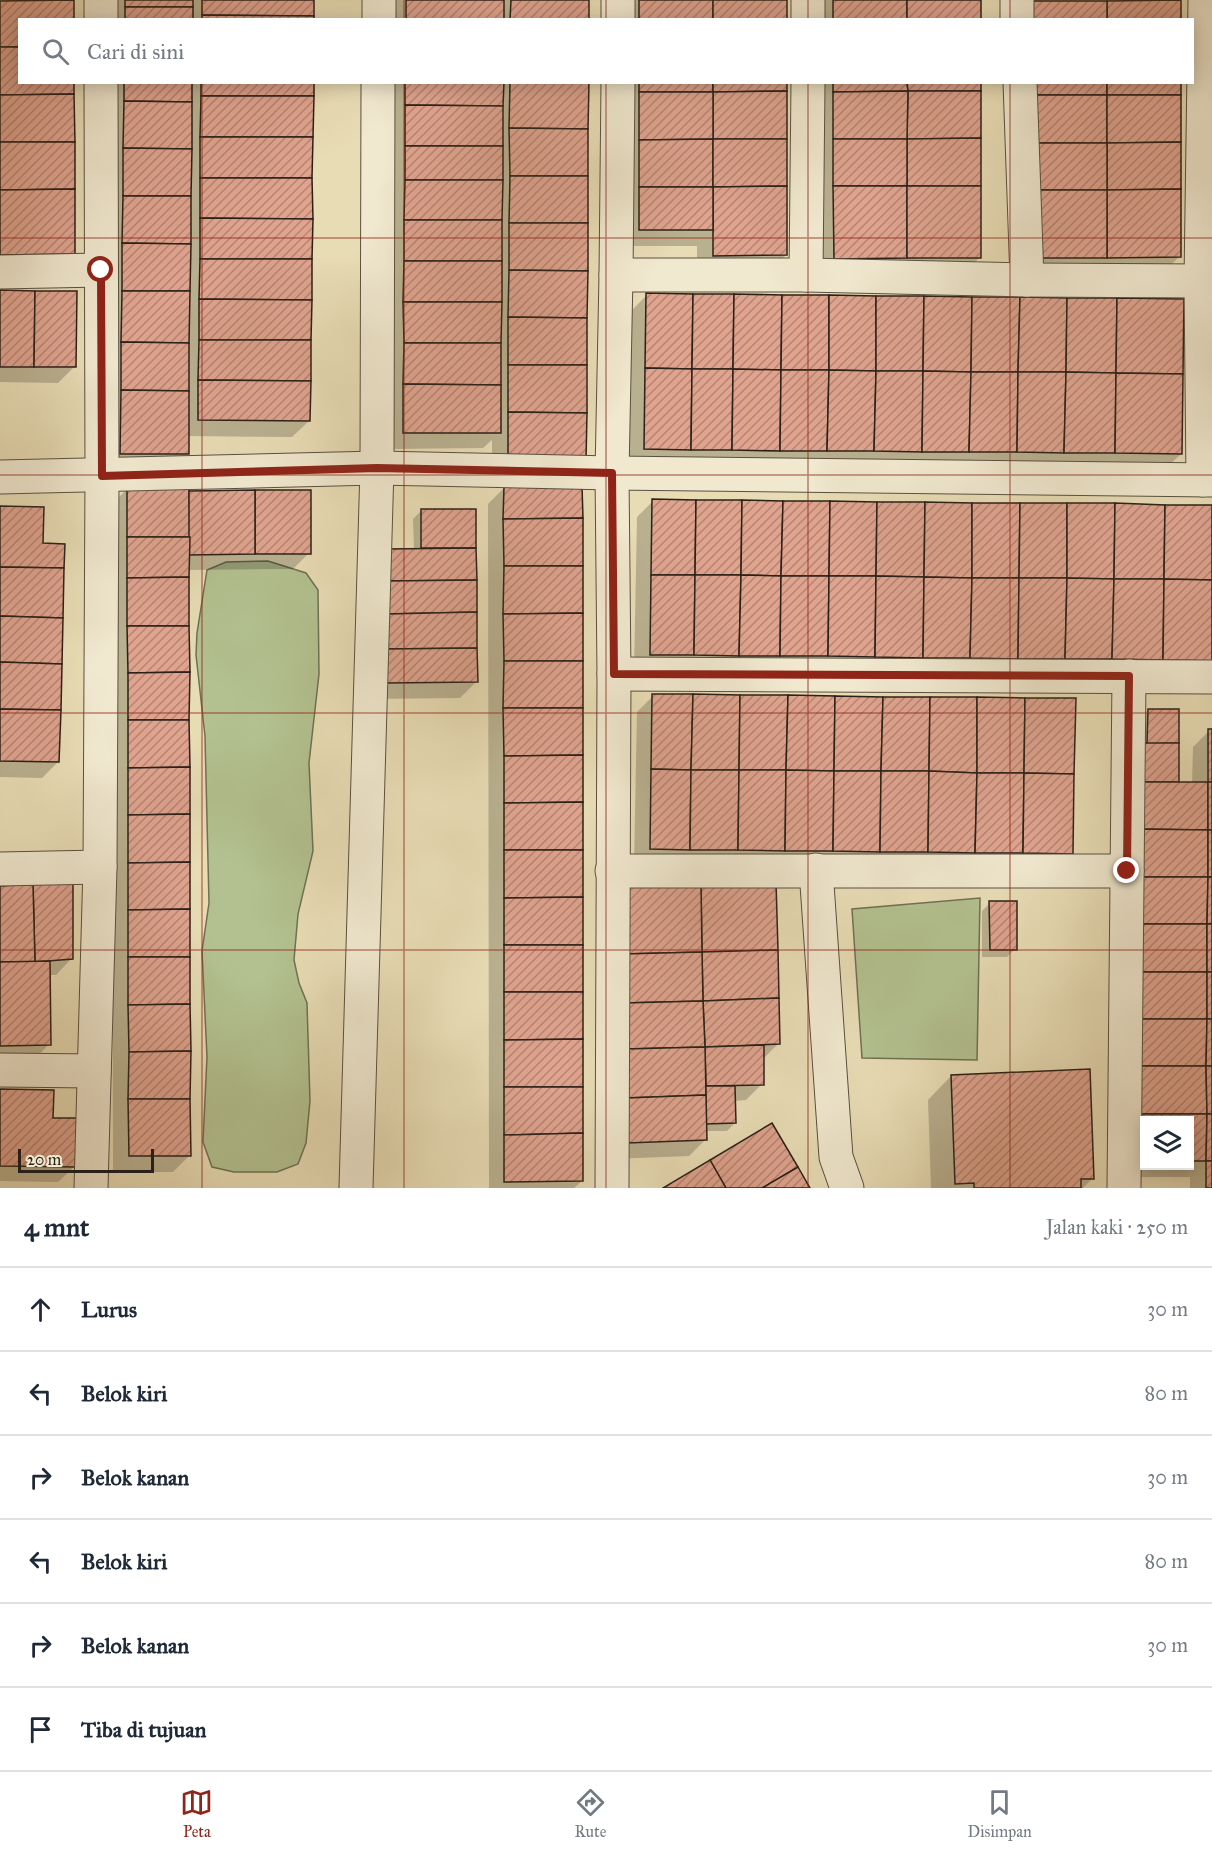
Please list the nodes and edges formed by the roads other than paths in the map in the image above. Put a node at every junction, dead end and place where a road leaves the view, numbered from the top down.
1 (101, 0) edge
2 (379, 0) edge
3 (618, 0) edge
4 (808, 0) edge
5 (1017, 0) edge
6 (1205, 0) edge
7 (101, 18) edge
8 (379, 18) edge
9 (618, 18) edge
10 (808, 18) edge
11 (1017, 18) edge
12 (1208, 80) edge
13 (101, 84) edge
14 (378, 84) edge
15 (618, 84) edge
16 (808, 84) edge
17 (1020, 84) edge
18 (101, 270) junction
19 (0, 272) edge
20 (616, 275) junction
21 (806, 275) junction
22 (1027, 280) junction
23 (1201, 280) junction
24 (377, 468) junction
25 (612, 473) junction
26 (102, 476) junction
27 (0, 477) edge
28 (1207, 480) edge
29 (614, 674) junction
30 (1129, 676) junction
31 (1212, 677) edge
32 (100, 867) junction
33 (0, 869) edge
34 (816, 870) junction
35 (612, 871) junction
36 (1127, 871) junction
37 (0, 1070) edge
38 (94, 1071) junction
39 (91, 1188) edge
40 (356, 1188) edge
41 (612, 1188) edge
42 (847, 1188) edge
43 (1124, 1188) edge

1 - 7 street
2 - 8 street
3 - 9 street
4 - 10 street
5 - 11 street
6 - 12 street
12 - 23 street
13 - 18 street
14 - 24 street
15 - 20 street
16 - 21 street
17 - 22 street
18 - 19 street
18 - 26 street
20 - 21 street
20 - 25 street
21 - 22 street
22 - 23 street
23 - 28 street
24 - 25 street
24 - 26 street
24 - 40 street
25 - 28 street
25 - 29 street
26 - 27 street
26 - 32 street
29 - 30 street
29 - 35 street
30 - 31 street
30 - 36 street
32 - 33 street
32 - 38 street
34 - 35 street
34 - 36 street
34 - 42 street
35 - 41 street
36 - 43 street
37 - 38 street
38 - 39 street

